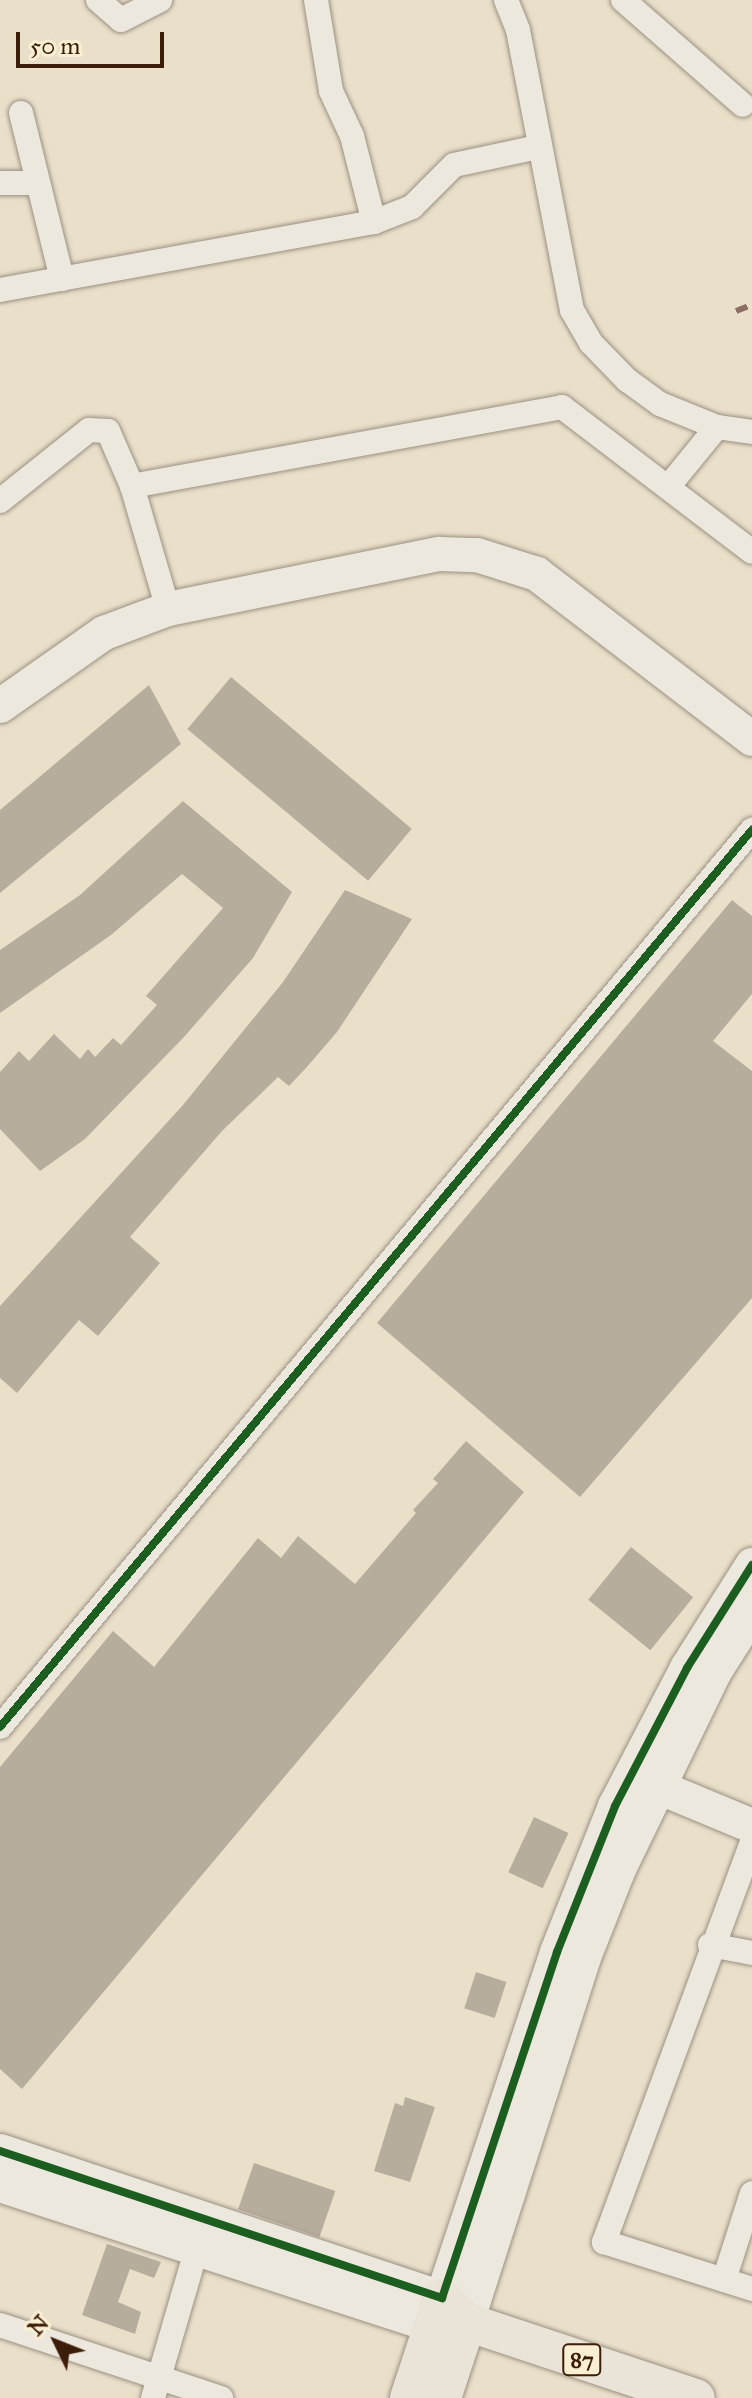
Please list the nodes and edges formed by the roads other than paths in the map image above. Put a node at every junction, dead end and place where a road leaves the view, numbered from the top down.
1 (98, 0) edge
2 (160, 0) edge
3 (316, 0) edge
4 (506, 0) edge
5 (623, 0) edge
6 (743, 105) dead end
7 (21, 113) dead end
8 (538, 147) junction
9 (0, 183) edge
10 (38, 183) junction
11 (374, 222) junction
12 (62, 279) junction
13 (0, 290) edge
14 (717, 427) junction
15 (752, 432) edge
16 (132, 486) junction
17 (668, 487) junction
18 (0, 501) edge
19 (752, 552) edge
20 (168, 609) junction
21 (0, 706) edge
22 (752, 739) edge
23 (752, 830) edge
24 (752, 1565) edge
25 (752, 1613) edge
26 (0, 1727) edge
27 (656, 1786) junction
28 (752, 1826) edge
29 (752, 1842) edge
30 (710, 1945) junction
31 (752, 1953) edge
32 (0, 2151) edge
33 (0, 2185) edge
34 (752, 2193) edge
35 (197, 2248) junction
36 (724, 2280) junction
37 (752, 2289) edge
38 (447, 2315) junction
39 (0, 2325) edge
40 (156, 2387) edge
41 (221, 2398) edge
42 (409, 2398) edge
43 (442, 2398) edge
44 (696, 2398) edge

1 - 2 street
3 - 11 street
4 - 8 street
5 - 6 street
7 - 10 street
8 - 11 street
8 - 14 street
9 - 10 street
10 - 12 street
11 - 12 street
12 - 13 street
14 - 15 street
14 - 17 street
16 - 17 street
16 - 18 street
16 - 20 street
17 - 19 street
20 - 21 street
20 - 22 street
23 - 26 street
24 - 38 street
25 - 27 street
27 - 28 street
27 - 38 street
29 - 30 street
30 - 31 street
30 - 36 street
32 - 38 street
33 - 35 street
34 - 36 street
35 - 38 street
35 - 40 street
36 - 37 street
38 - 42 main road
38 - 43 main road
38 - 44 main road, 87
39 - 40 street
40 - 41 street

